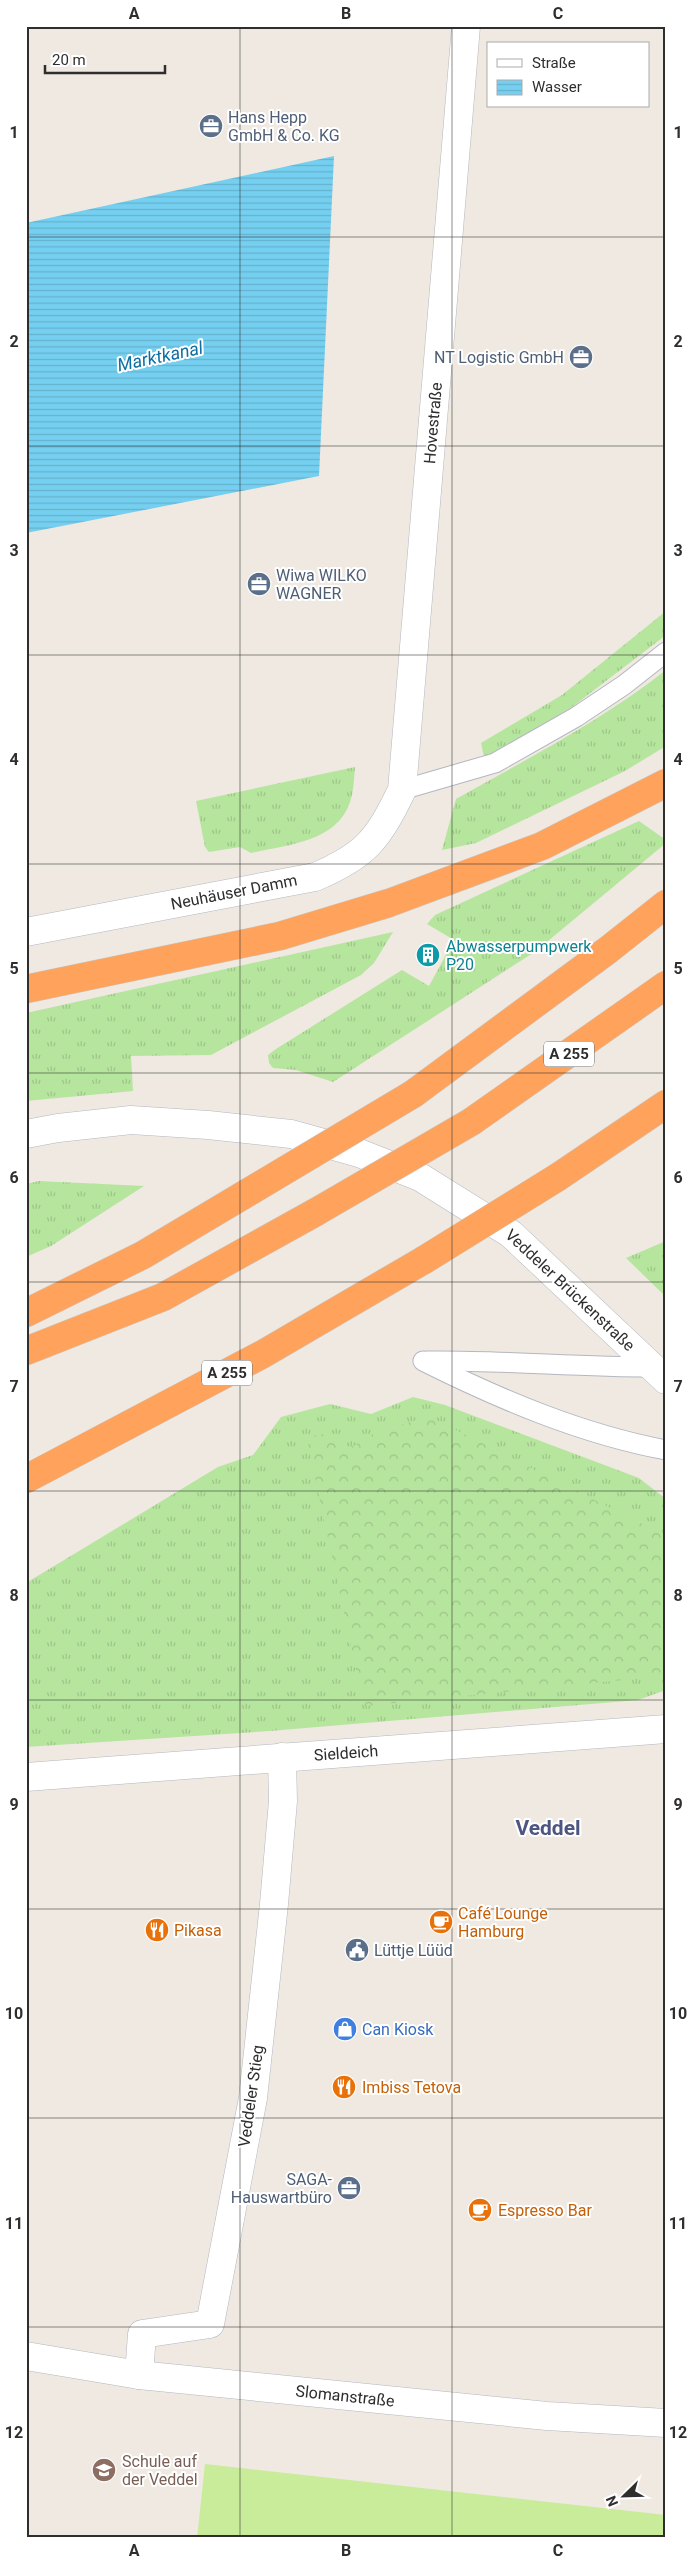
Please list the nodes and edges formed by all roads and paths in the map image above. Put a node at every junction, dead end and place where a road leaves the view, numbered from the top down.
1 (466, 26) edge
2 (666, 652) edge
3 (666, 783) edge
4 (402, 790) junction
5 (666, 904) edge
6 (26, 932) edge
7 (666, 985) edge
8 (26, 989) edge
9 (666, 1104) edge
10 (26, 1134) edge
11 (26, 1313) edge
12 (26, 1351) edge
13 (658, 1373) edge
14 (666, 1450) edge
15 (26, 1479) edge
16 (666, 1729) edge
17 (282, 1758) junction
18 (26, 1777) edge
19 (26, 2356) edge
20 (140, 2375) junction
21 (666, 2422) edge

1 - 4 street, Hovestraße
2 - 4 lane
3 - 8 highway
4 - 6 street, Neuhäuser Damm
5 - 11 highway, bridge
7 - 12 highway, A 255, bridge
9 - 15 highway, A 255, bridge
10 - 13 street, Veddeler Brückenstraße
13 - 14 lane
16 - 17 street, Sieldeich
17 - 18 street, Sieldeich
17 - 20 street, Veddeler Stieg
19 - 20 street, Slomanstraße
20 - 21 street, Slomanstraße

